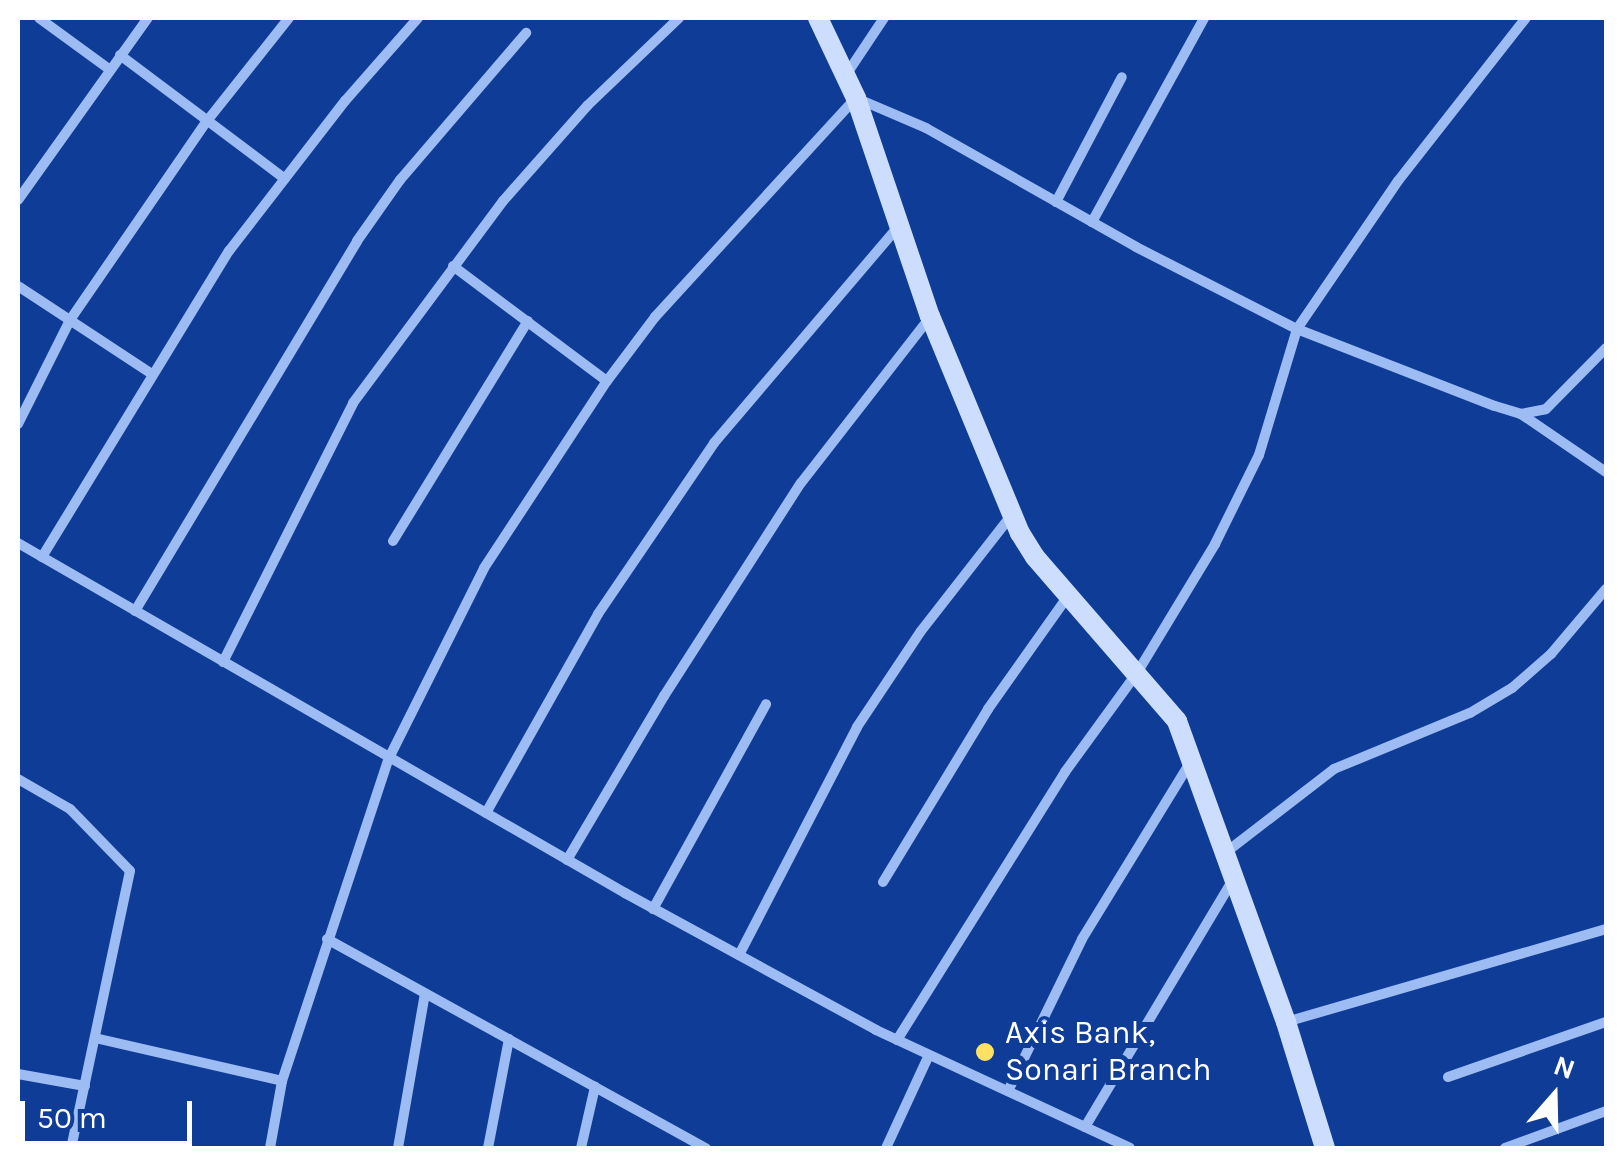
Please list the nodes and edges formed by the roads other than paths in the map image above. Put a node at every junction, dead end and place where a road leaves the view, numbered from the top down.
1 (40, 18) edge
2 (148, 18) edge
3 (289, 18) edge
4 (418, 18) edge
5 (679, 18) edge
6 (818, 18) edge
7 (884, 18) edge
8 (1204, 18) edge
9 (1526, 18) edge
10 (526, 33) dead end
11 (120, 56) junction
12 (109, 69) junction
13 (846, 76) junction
14 (1122, 77) dead end
15 (856, 98) junction
16 (207, 121) junction
17 (285, 179) junction
18 (18, 200) edge
19 (1056, 202) junction
20 (1092, 222) junction
21 (899, 226) junction
22 (453, 266) junction
23 (18, 286) edge
24 (930, 316) junction
25 (70, 320) junction
26 (528, 322) junction
27 (1297, 329) junction
28 (1606, 348) edge
29 (152, 374) junction
30 (608, 381) junction
31 (1522, 414) junction
32 (18, 424) edge
33 (1606, 472) edge
34 (1012, 516) junction
35 (393, 541) dead end
36 (18, 543) edge
37 (42, 557) junction
38 (1606, 590) edge
39 (1069, 596) junction
40 (135, 611) junction
41 (223, 662) junction
42 (1137, 672) junction
43 (766, 704) dead end
44 (389, 758) junction
45 (1191, 760) junction
46 (18, 778) edge
47 (486, 814) junction
48 (1225, 854) junction
49 (567, 860) junction
50 (1234, 879) junction
51 (883, 882) dead end
52 (654, 909) junction
53 (1606, 928) edge
54 (327, 939) junction
55 (739, 955) junction
56 (424, 992) junction
57 (1286, 1022) junction
58 (1606, 1022) edge
59 (95, 1038) junction
60 (508, 1039) junction
61 (898, 1040) junction
62 (929, 1055) junction
63 (18, 1074) edge
64 (1448, 1077) dead end
65 (282, 1081) junction
66 (85, 1086) junction
67 (595, 1087) junction
68 (1008, 1092) junction
69 (1606, 1111) edge
70 (1085, 1128) junction
71 (680, 1134) junction
72 (71, 1148) edge
73 (270, 1148) edge
74 (398, 1148) edge
75 (488, 1148) edge
76 (580, 1148) edge
77 (677, 1148) edge
78 (706, 1148) edge
79 (886, 1148) edge
80 (1130, 1148) edge
81 (1325, 1148) edge
82 (1505, 1148) edge

1 - 12 street
2 - 11 street
3 - 16 street
4 - 17 street
5 - 22 street
6 - 13 main road
7 - 13 street
8 - 20 street
9 - 27 street
10 - 40 street
11 - 12 street
11 - 16 street
12 - 18 street
13 - 15 main road
14 - 19 street
15 - 19 street
15 - 21 main road
15 - 30 street
16 - 17 street
16 - 25 street
17 - 29 street
19 - 20 street
20 - 27 street
21 - 24 main road
21 - 47 street
22 - 26 street
22 - 41 street
23 - 25 street
24 - 34 main road
24 - 49 street
25 - 29 street
25 - 32 street
26 - 30 street
26 - 35 street
27 - 31 street
27 - 42 street
28 - 31 street
29 - 37 street
30 - 44 street
31 - 33 street
34 - 39 main road
34 - 55 street
36 - 37 street
37 - 40 street
38 - 48 street
39 - 42 main road
39 - 51 street
40 - 41 street
41 - 44 street
42 - 45 main road
42 - 61 street
43 - 52 street
44 - 47 street
44 - 54 street
45 - 48 main road
45 - 68 street
46 - 59 street
47 - 49 street
48 - 50 main road
49 - 52 street
50 - 57 main road
50 - 70 street
52 - 55 street
53 - 57 street
54 - 56 street
54 - 65 street
55 - 61 street
56 - 60 street
56 - 74 street
57 - 81 main road
58 - 64 street
59 - 65 street
59 - 66 street
60 - 67 street
60 - 75 street
61 - 62 street
62 - 68 street
62 - 79 street
63 - 66 street
65 - 73 street
66 - 72 street
67 - 71 street
67 - 76 street
68 - 70 street
69 - 82 street
70 - 80 street
71 - 77 street
71 - 78 street

